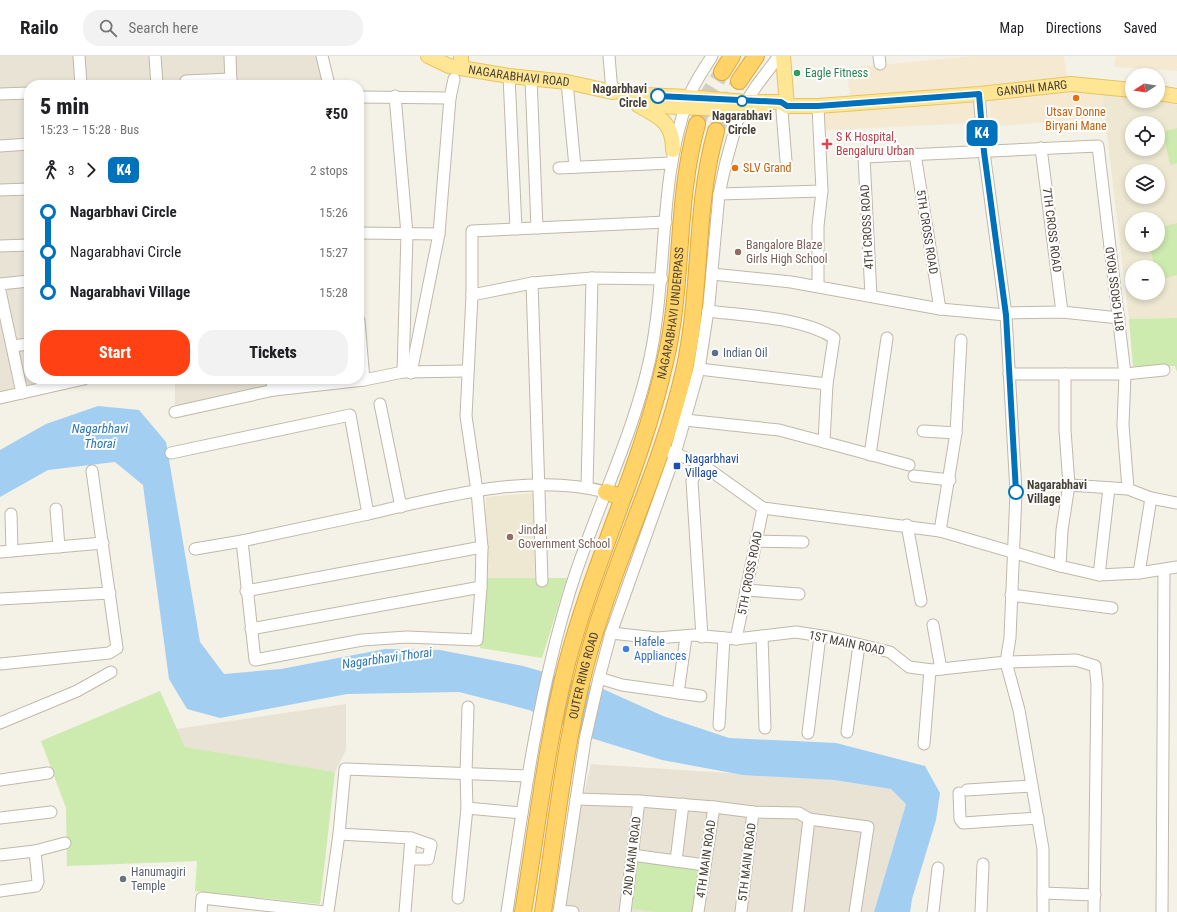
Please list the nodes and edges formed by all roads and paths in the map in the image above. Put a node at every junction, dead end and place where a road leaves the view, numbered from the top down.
1 (79, 56) edge
2 (155, 56) edge
3 (230, 56) edge
4 (322, 56) edge
5 (428, 56) edge
6 (609, 56) edge
7 (712, 56) edge
8 (732, 56) edge
9 (756, 56) edge
10 (779, 56) edge
11 (783, 56) edge
12 (455, 65) edge
13 (722, 72) tunnel mouth
14 (509, 76) junction
15 (531, 78) junction
16 (81, 80) edge
17 (157, 80) edge
18 (231, 80) edge
19 (328, 80) edge
20 (739, 81) tunnel mouth
21 (567, 82) junction
22 (1125, 89) edge
23 (612, 92) junction
24 (24, 93) edge
25 (0, 94) edge
26 (979, 94) junction
27 (1165, 94) edge
28 (395, 96) junction
29 (1177, 96) edge
30 (364, 97) edge
31 (450, 98) junction
32 (687, 102) junction
33 (638, 105) junction
34 (743, 106) junction
35 (818, 106) junction
36 (784, 108) junction
37 (697, 124) tunnel mouth
38 (716, 131) tunnel mouth
39 (24, 144) edge
40 (0, 146) edge
41 (1041, 148) junction
42 (984, 152) junction
43 (915, 154) junction
44 (672, 157) junction
45 (786, 161) dead end
46 (575, 167) junction
47 (559, 168) dead end
48 (24, 189) edge
49 (0, 190) edge
50 (822, 191) junction
51 (719, 194) junction
52 (666, 222) junction
53 (537, 228) junction
54 (516, 229) junction
55 (364, 232) edge
56 (407, 234) junction
57 (439, 234) junction
58 (24, 245) edge
59 (0, 246) edge
60 (712, 274) junction
61 (592, 278) junction
62 (662, 279) junction
63 (24, 282) edge
64 (0, 284) edge
65 (532, 284) junction
66 (818, 286) junction
67 (0, 291) edge
68 (472, 295) junction
69 (871, 296) junction
70 (940, 309) junction
71 (708, 311) junction
72 (1062, 312) junction
73 (1006, 314) junction
74 (1119, 318) junction
75 (887, 338) dead end
76 (961, 340) dead end
77 (24, 345) edge
78 (12, 346) junction
79 (699, 369) junction
80 (1164, 370) dead end
81 (467, 371) junction
82 (407, 372) junction
83 (1010, 374) junction
84 (1065, 374) junction
85 (1126, 374) junction
86 (364, 380) edge
87 (62, 384) edge
88 (272, 384) edge
89 (328, 384) edge
90 (827, 384) junction
91 (274, 390) junction
92 (22, 393) junction
93 (0, 398) edge
94 (380, 404) dead end
95 (175, 412) dead end
96 (685, 420) junction
97 (923, 431) dead end
98 (956, 433) junction
99 (824, 442) junction
100 (668, 452) junction
101 (172, 453) dead end
102 (870, 455) junction
103 (700, 463) junction
104 (909, 466) dead end
105 (92, 471) dead end
106 (914, 476) dead end
107 (950, 480) junction
108 (538, 485) junction
109 (1069, 485) junction
110 (587, 487) junction
111 (1109, 488) junction
112 (1128, 489) junction
113 (477, 491) junction
114 (606, 492) junction
115 (622, 497) junction
116 (1150, 498) junction
117 (1177, 503) edge
118 (401, 507) junction
119 (763, 508) junction
120 (56, 509) dead end
121 (11, 514) dead end
122 (368, 514) junction
123 (906, 525) junction
124 (940, 530) junction
125 (242, 541) junction
126 (756, 541) junction
127 (803, 542) dead end
128 (103, 543) junction
129 (59, 547) junction
130 (482, 547) junction
131 (195, 549) dead end
132 (12, 551) junction
133 (1014, 551) junction
134 (0, 552) edge
135 (1060, 566) junction
136 (1177, 567) edge
137 (1164, 570) junction
138 (1139, 573) junction
139 (1100, 575) junction
140 (542, 581) dead end
141 (481, 587) junction
142 (746, 590) junction
143 (246, 591) junction
144 (110, 593) junction
145 (799, 594) dead end
146 (1011, 595) junction
147 (0, 599) edge
148 (921, 601) dead end
149 (1112, 608) dead end
150 (933, 625) dead end
151 (251, 628) junction
152 (611, 633) junction
153 (762, 636) junction
154 (820, 636) junction
155 (686, 637) junction
156 (702, 637) junction
157 (724, 638) junction
158 (736, 639) junction
159 (859, 645) junction
160 (1006, 662) junction
161 (0, 664) edge
162 (936, 670) junction
163 (111, 672) dead end
164 (598, 682) junction
165 (678, 693) junction
166 (701, 696) dead end
167 (468, 707) dead end
168 (0, 723) edge
169 (719, 726) dead end
170 (765, 728) dead end
171 (847, 732) dead end
172 (808, 733) dead end
173 (578, 738) junction
174 (924, 744) dead end
175 (48, 773) dead end
176 (466, 773) junction
177 (528, 776) junction
178 (0, 780) edge
179 (1032, 786) junction
180 (576, 799) junction
181 (640, 800) junction
182 (684, 804) junction
183 (714, 807) junction
184 (467, 808) junction
185 (51, 812) dead end
186 (752, 812) junction
187 (522, 813) junction
188 (0, 818) edge
189 (1038, 818) junction
190 (809, 819) junction
191 (339, 834) junction
192 (411, 838) junction
193 (64, 844) dead end
194 (35, 851) junction
195 (0, 855) edge
196 (632, 856) junction
197 (410, 858) junction
198 (676, 861) junction
199 (983, 864) dead end
200 (705, 865) junction
201 (938, 868) dead end
202 (0, 891) edge
203 (1043, 893) junction
204 (1095, 895) junction
205 (458, 898) dead end
206 (265, 909) edge
207 (559, 911) edge
208 (201, 912) edge
209 (326, 912) edge
210 (405, 912) edge
211 (507, 912) edge
212 (523, 912) edge
213 (543, 912) edge
214 (574, 912) edge
215 (625, 912) edge
216 (698, 912) edge
217 (740, 912) edge
218 (798, 912) edge
219 (856, 912) edge
220 (933, 912) edge
221 (981, 912) edge
222 (1043, 912) edge
223 (1094, 912) edge
224 (1162, 912) edge

1 - 16 street
2 - 17 street
3 - 18 street
4 - 19 street
5 - 12 main road, NAGARABHAVI ROAD
6 - 23 street
7 - 32 street
8 - 13 highway
9 - 20 highway
10 - 34 street
11 - 36 main road
12 - 14 main road, NAGARABHAVI ROAD
12 - 31 street
14 - 15 main road, NAGARABHAVI ROAD
14 - 54 street
15 - 21 main road, NAGARABHAVI ROAD
15 - 53 street
21 - 23 main road, NAGARABHAVI ROAD
21 - 46 street
22 - 26 main road, GANDHI MARG
23 - 32 main road
23 - 33 main road
24 - 25 street
26 - 35 main road, GANDHI MARG
26 - 42 street
27 - 29 main road
28 - 30 street
28 - 31 street
28 - 56 street
31 - 57 street
32 - 33 main road
32 - 34 main road
32 - 34 main road, GANDHI MARG
32 - 44 street
33 - 44 main road
34 - 36 main road, GANDHI MARG
34 - 51 street
35 - 36 main road, GANDHI MARG
35 - 50 street
36 - 45 street
37 - 115 highway, NAGARABHAVI UNDERPASS
38 - 100 highway, NAGARABHAVI UNDERPASS
39 - 40 street
41 - 42 street
41 - 72 street, 7TH CROSS ROAD
41 - 74 street, 8TH CROSS ROAD
42 - 43 street
42 - 73 street
43 - 69 street, 4TH CROSS ROAD
43 - 70 street, 5TH CROSS ROAD
44 - 46 street
44 - 52 street
46 - 47 street
48 - 49 street
50 - 51 street
50 - 66 street
51 - 60 street
52 - 53 street
52 - 62 street
53 - 54 street
54 - 68 street
55 - 56 street
56 - 57 street
56 - 82 street
57 - 82 street
58 - 59 street
60 - 66 street
60 - 71 street
61 - 62 street
61 - 65 street
61 - 110 street
62 - 114 street
63 - 64 street
65 - 68 street
65 - 108 street
66 - 69 street
67 - 78 street
68 - 81 street
69 - 70 street
70 - 73 street
71 - 79 street
71 - 90 street
72 - 73 street
72 - 74 street
73 - 83 street
74 - 85 street, 8TH CROSS ROAD
75 - 102 street
76 - 98 street
77 - 78 street
78 - 92 street
79 - 90 street
79 - 96 street
80 - 85 street
81 - 82 street
81 - 113 street
82 - 86 street
83 - 84 street
83 - 133 street
84 - 85 street
84 - 109 street
85 - 112 street, 8TH CROSS ROAD
87 - 92 street
88 - 91 street
89 - 91 street
90 - 99 street
91 - 95 street
92 - 93 street
94 - 118 street
96 - 99 street
96 - 100 street
97 - 98 street
98 - 107 street
99 - 102 street
100 - 103 street
100 - 152 street
100 - 173 highway, OUTER RING ROAD
101 - 122 street
102 - 104 street
103 - 119 street
103 - 156 street
105 - 128 street
106 - 107 street
107 - 124 street
108 - 110 street
108 - 113 street
108 - 140 street
109 - 111 street
109 - 135 street
110 - 114 street
111 - 112 street
111 - 139 street
112 - 116 street
113 - 118 street
113 - 130 street
114 - 115 highway
114 - 177 street
115 - 212 highway, OUTER RING ROAD
116 - 117 street
116 - 138 street
118 - 122 street
119 - 123 street
119 - 126 street, 5TH CROSS ROAD
120 - 129 street
121 - 132 street
122 - 125 street
123 - 124 street
123 - 148 street
124 - 133 street
125 - 131 street
125 - 143 street
126 - 127 street
126 - 142 street, 5TH CROSS ROAD
128 - 129 street
128 - 144 street
129 - 132 street
130 - 141 street
130 - 143 street
132 - 134 street
133 - 135 street
133 - 146 street
135 - 139 street
136 - 137 street
137 - 138 street
137 - 224 street
138 - 139 street
141 - 151 street
141 - 151 street
142 - 145 street
142 - 158 street, 5TH CROSS ROAD
143 - 151 street
144 - 147 street
144 - 161 street
146 - 149 street
146 - 160 street
150 - 162 street
152 - 155 street, 1ST MAIN ROAD
152 - 164 street
153 - 154 street, 1ST MAIN ROAD
153 - 158 street, 1ST MAIN ROAD
153 - 170 street
154 - 159 street, 1ST MAIN ROAD
154 - 172 street
155 - 156 street, 1ST MAIN ROAD
155 - 165 street
156 - 157 street, 1ST MAIN ROAD
157 - 158 street, 1ST MAIN ROAD
157 - 169 street
159 - 162 street, 1ST MAIN ROAD
159 - 171 street
160 - 162 street, 1ST MAIN ROAD
160 - 179 street
160 - 204 street, 1ST MAIN ROAD
162 - 174 street
163 - 168 street
164 - 165 street
164 - 173 street
165 - 166 street
167 - 176 street
173 - 180 street
173 - 213 highway, OUTER RING ROAD
175 - 178 street
176 - 177 street
176 - 184 street
176 - 191 street
177 - 187 street
179 - 189 street
179 - 189 street
180 - 181 street
180 - 207 street
181 - 182 street
181 - 196 street, 2ND MAIN ROAD
182 - 183 street
182 - 198 street
183 - 186 street
183 - 200 street, 4TH MAIN ROAD
184 - 187 street
184 - 205 street
185 - 188 street
186 - 190 street
186 - 217 street, 5TH MAIN ROAD
187 - 211 street
189 - 203 street
190 - 218 street
190 - 219 street
191 - 192 street
191 - 209 street
192 - 197 street
192 - 197 street
193 - 194 street
194 - 195 street
194 - 202 street
196 - 198 street
196 - 215 street, 2ND MAIN ROAD
197 - 210 street
198 - 200 street
199 - 221 street
200 - 216 street, 4TH MAIN ROAD
201 - 220 street
203 - 204 street
203 - 222 street
204 - 223 street
206 - 208 street
206 - 209 street
207 - 214 street

